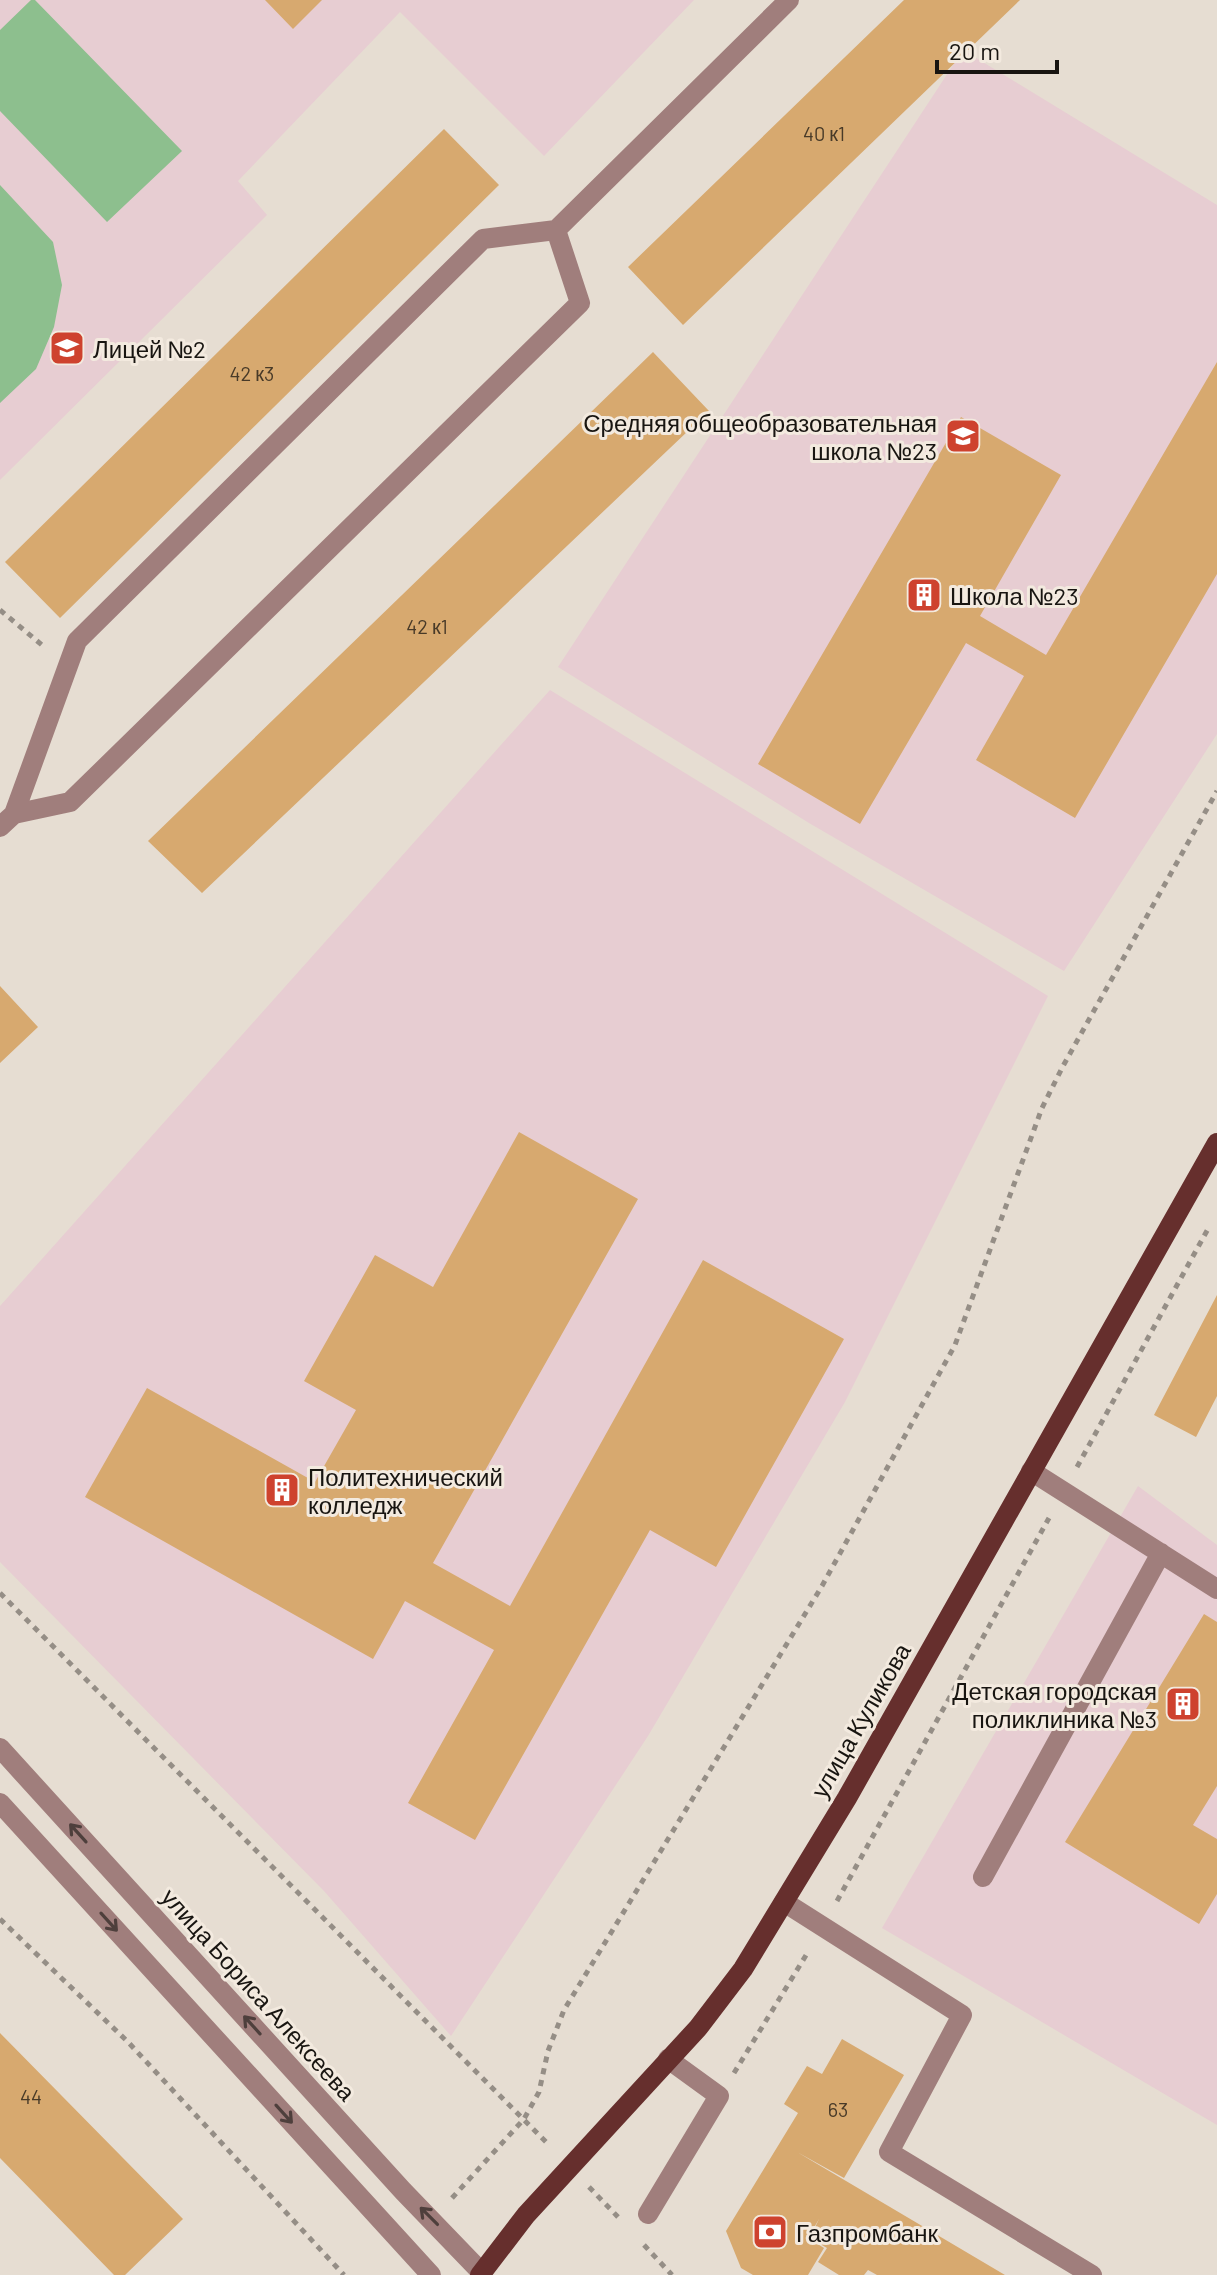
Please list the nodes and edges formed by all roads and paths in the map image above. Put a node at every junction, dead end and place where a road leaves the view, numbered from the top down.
1 (789, 0) edge
2 (556, 230) junction
3 (0, 610) edge
4 (68, 666) junction
5 (1217, 791) edge
6 (7, 820) edge
7 (1217, 1143) edge
8 (1209, 1226) dead end
9 (1031, 1471) junction
10 (1063, 1491) junction
11 (1161, 1553) junction
12 (1217, 1589) edge
13 (0, 1593) edge
14 (0, 1748) edge
15 (0, 1803) edge
16 (983, 1877) dead end
17 (784, 1902) junction
18 (0, 1919) edge
19 (823, 1927) junction
20 (202, 1969) junction
21 (176, 1995) junction
22 (668, 2059) junction
23 (719, 2096) junction
24 (524, 2119) junction
25 (570, 2167) junction
26 (648, 2214) dead end
27 (481, 2274) edge
28 (344, 2275) edge
29 (431, 2275) edge
30 (1092, 2275) edge

1 - 2 street
2 - 4 street
2 - 6 street
3 - 4 path
4 - 6 street
5 - 24 path
7 - 9 main road, улица Куликова
8 - 10 path
9 - 10 street
9 - 17 main road, улица Куликова
10 - 11 street
10 - 19 path
11 - 12 street
11 - 16 street
13 - 24 path
20 -> 14 street, улица Бориса Алексеева
15 -> 21 street
17 - 19 street
17 - 22 main road, улица Куликова
18 - 28 path
19 - 23 path
19 - 30 street
20 - 21 street
27 -> 20 street, улица Бориса Алексеева
21 -> 29 street
22 - 23 street
22 - 25 main road, улица Куликова
23 - 26 street
24 - 25 path
25 - 27 main road, улица Куликова

